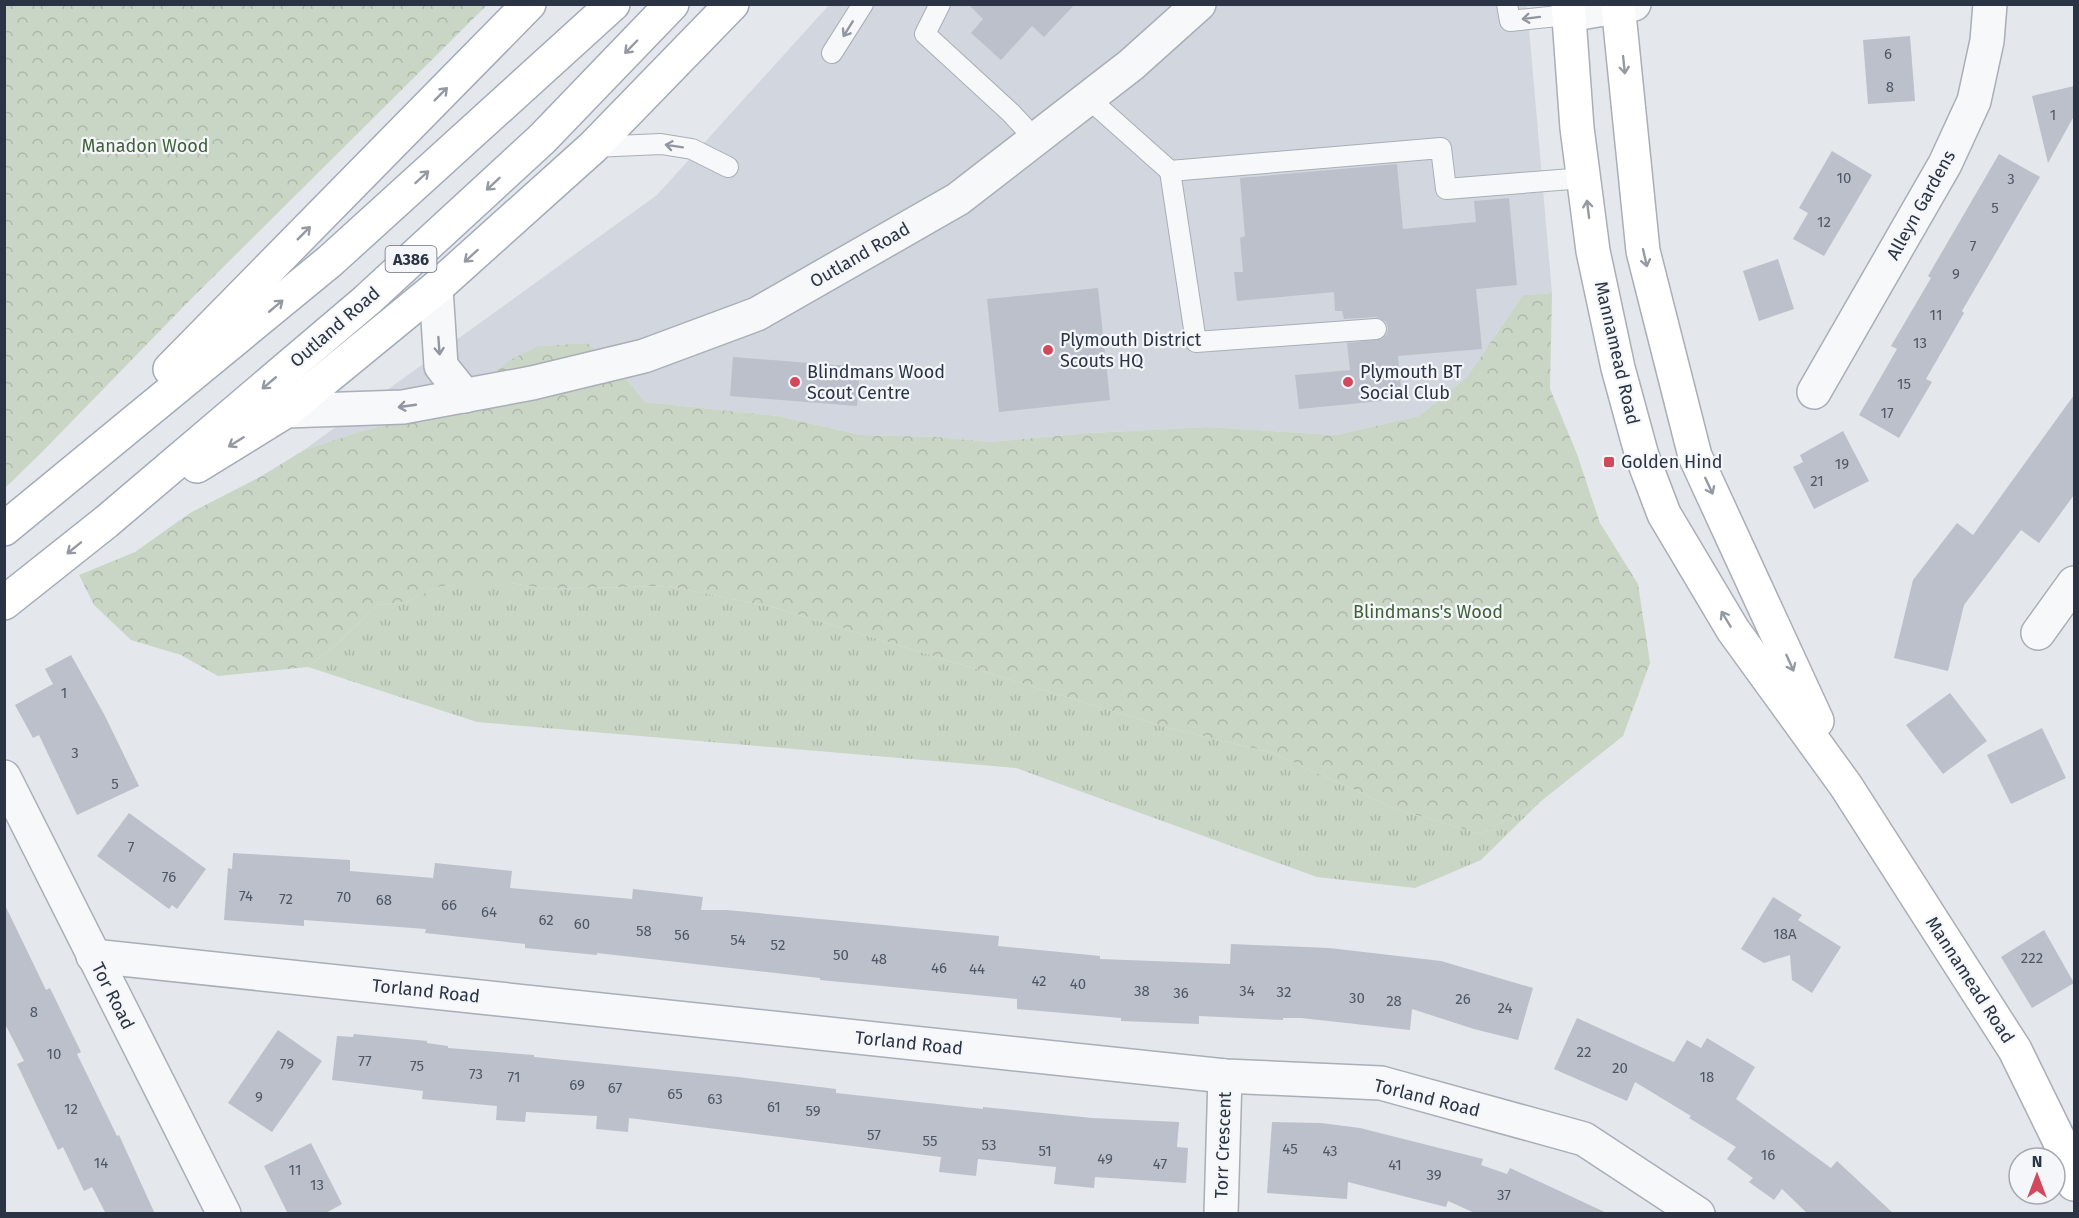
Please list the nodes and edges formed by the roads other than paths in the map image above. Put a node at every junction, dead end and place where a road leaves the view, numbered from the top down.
1 (529, 4) edge
2 (613, 4) edge
3 (672, 4) edge
4 (732, 4) edge
5 (863, 4) edge
6 (940, 4) edge
7 (1199, 4) edge
8 (1507, 4) edge
9 (1990, 4) edge
10 (1623, 5) edge
11 (1568, 10) edge
12 (832, 53) dead end
13 (1088, 98) junction
14 (1035, 139) junction
15 (593, 147) junction
16 (728, 167) dead end
17 (1170, 171) junction
18 (1571, 179) junction
19 (436, 288) junction
20 (1376, 329) dead end
21 (1814, 392) dead end
22 (465, 396) junction
23 (286, 411) junction
24 (49, 493) junction
25 (106, 522) junction
26 (4, 529) edge
27 (2074, 583) edge
28 (4, 603) edge
29 (2038, 633) dead end
30 (4, 777) edge
31 (1846, 786) junction
32 (93, 956) junction
33 (1225, 1076) junction
34 (2074, 1184) edge
35 (224, 1214) edge
36 (1221, 1214) edge
37 (1698, 1214) edge

24 -> 1 main road
24 -> 2 main road, A386
3 -> 25 main road, Outland Road / A386
4 - 15 main road
5 -> 12 lane
6 - 14 lane
7 - 13 street, Outland Road
11 -> 8 lane
9 - 21 street, Alleyn Gardens
10 - 11 street
10 -> 31 main road, Mannamead Road
11 - 18 main road, Mannamead Road
13 - 14 street, Outland Road
13 - 17 lane
14 - 22 street, Outland Road
16 -> 15 lane
15 -> 19 main road
17 - 18 lane
17 - 20 lane
31 -> 18 main road, Mannamead Road
19 -> 22 street
19 - 23 main road
22 -> 23 street, Outland Road
23 -> 25 main road
24 - 26 main road, A386
25 -> 28 main road, Outland Road / A386
27 - 29 street
30 - 32 street, Tor Road
31 - 34 main road, Mannamead Road
32 - 33 street, Torland Road
32 - 35 street, Tor Road
33 - 36 street, Torr Crescent
33 - 37 street, Torland Road

